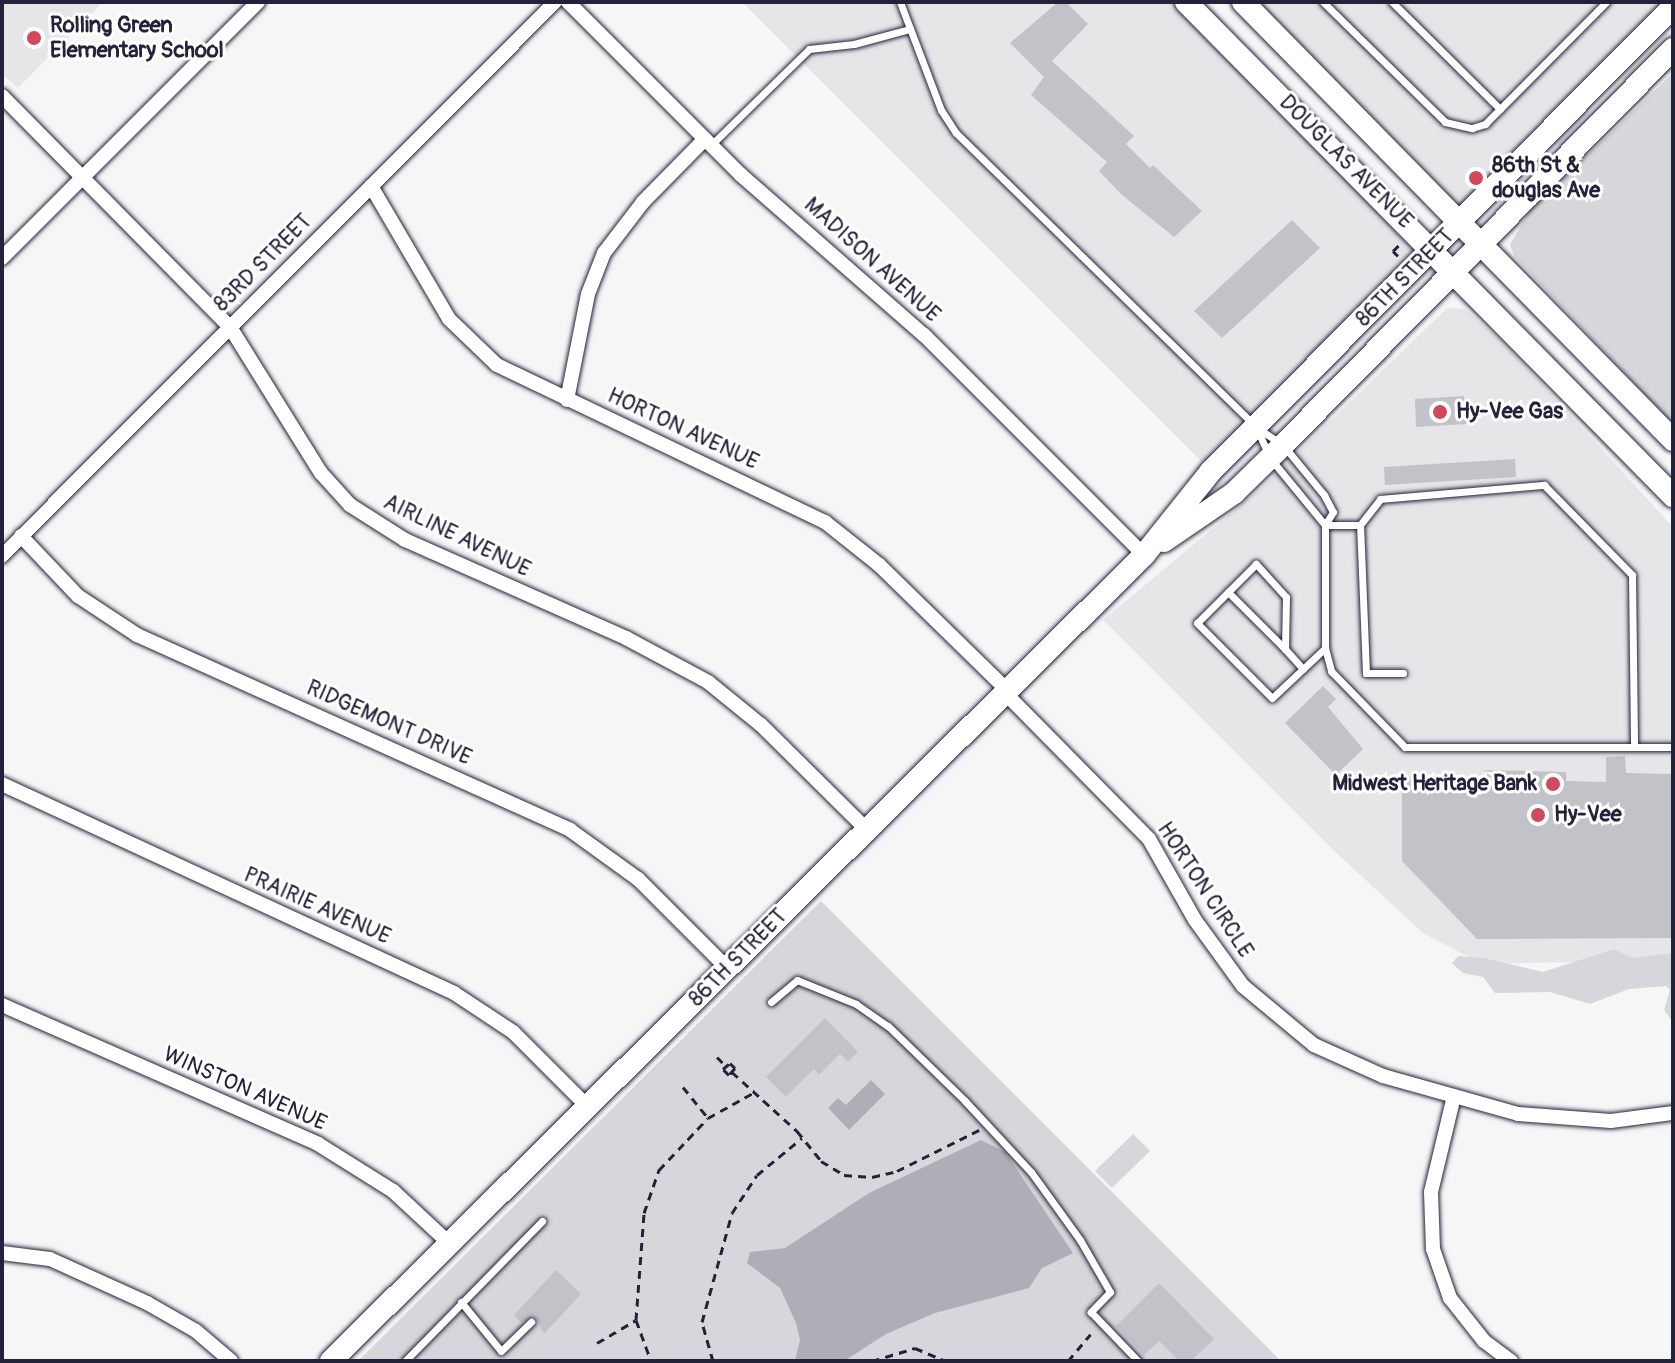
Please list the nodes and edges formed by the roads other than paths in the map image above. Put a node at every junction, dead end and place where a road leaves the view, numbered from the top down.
1 (258, 2) edge
2 (555, 2) edge
3 (568, 2) edge
4 (900, 2) edge
5 (1186, 2) edge
6 (1243, 2) edge
7 (1323, 2) edge
8 (1392, 2) edge
9 (1606, 2) edge
10 (1673, 7) edge
11 (910, 29) junction
12 (1673, 49) edge
13 (2, 96) edge
14 (1500, 109) junction
15 (708, 142) junction
16 (82, 177) junction
17 (371, 186) junction
18 (1461, 223) junction
19 (1483, 245) junction
20 (1434, 249) junction
21 (2, 258) edge
22 (1456, 272) junction
23 (230, 327) junction
24 (567, 400) junction
25 (1256, 427) junction
26 (1673, 440) edge
27 (1277, 452) junction
28 (1673, 496) edge
29 (1325, 525) junction
30 (1360, 525) junction
31 (21, 536) junction
32 (1144, 555) junction
33 (2, 556) edge
34 (1228, 592) junction
35 (1325, 648) junction
36 (1285, 649) junction
37 (1303, 669) junction
38 (1403, 673) dead end
39 (1006, 692) junction
40 (1634, 747) junction
41 (1673, 747) edge
42 (2, 784) edge
43 (867, 830) junction
44 (727, 968) junction
45 (771, 1002) dead end
46 (2, 1005) edge
47 (1454, 1096) junction
48 (588, 1107) junction
49 (1673, 1113) edge
50 (542, 1221) dead end
51 (450, 1244) junction
52 (2, 1253) edge
53 (461, 1302) junction
54 (531, 1322) dead end
55 (231, 1361) edge
56 (331, 1361) edge
57 (405, 1361) edge
58 (1138, 1361) edge
59 (1511, 1361) edge

1 - 16 street
2 - 17 street, 83RD STREET
3 - 15 street, MADISON AVENUE
4 - 11 lane
5 - 20 main road, DOUGLAS AVENUE
6 - 18 main road, DOUGLAS AVENUE
7 - 14 lane
8 - 14 lane
9 - 14 lane
10 - 18 main road, 86TH STREET
11 - 15 lane
11 - 25 lane
12 - 19 main road, 86TH STREET
13 - 16 street, AIRLINE AVENUE
15 - 24 street
15 - 32 street, MADISON AVENUE
16 - 21 street
16 - 23 street, AIRLINE AVENUE
17 - 23 street, 83RD STREET
17 - 24 street, HORTON AVENUE
18 - 19 main road, DOUGLAS AVENUE
18 - 20 main road, 86TH STREET
19 - 22 main road, 86TH STREET
19 - 26 main road, DOUGLAS AVENUE
20 - 22 main road, DOUGLAS AVENUE
20 - 25 main road, 86TH STREET
22 - 27 main road, 86TH STREET
22 - 28 main road, DOUGLAS AVENUE
23 - 31 street, 83RD STREET
23 - 43 street, AIRLINE AVENUE
24 - 39 street, HORTON AVENUE
25 - 27 lane
25 - 27 lane
25 - 32 main road, 86TH STREET
27 - 29 lane
27 - 29 lane
27 - 32 main road, 86TH STREET
29 - 30 lane
29 - 35 lane
30 - 38 lane
30 - 40 lane
31 - 33 street, 83RD STREET
31 - 44 street, RIDGEMONT DRIVE
32 - 39 main road, 86TH STREET
34 - 36 lane
34 - 36 lane
34 - 37 lane
35 - 37 lane
35 - 40 lane
36 - 37 lane
39 - 43 main road, 86TH STREET
39 - 47 street, HORTON CIRCLE
40 - 41 lane
42 - 48 street, PRAIRIE AVENUE
43 - 44 main road, 86TH STREET
44 - 48 main road, 86TH STREET
45 - 58 lane
46 - 51 street, WINSTON AVENUE
47 - 49 street, HORTON CIRCLE
47 - 59 street
48 - 51 main road, 86TH STREET
50 - 53 lane
51 - 56 main road, 86TH STREET
52 - 55 street
53 - 54 lane
53 - 57 lane

